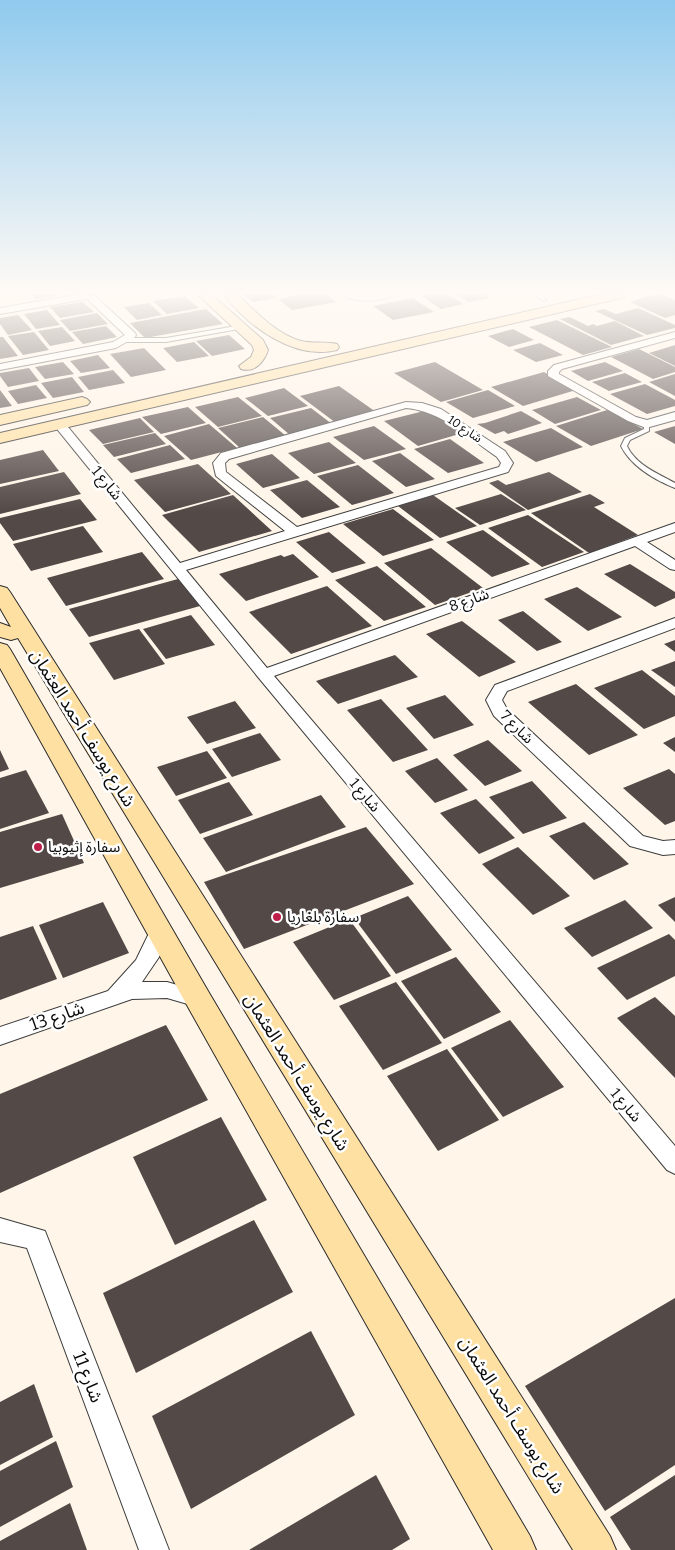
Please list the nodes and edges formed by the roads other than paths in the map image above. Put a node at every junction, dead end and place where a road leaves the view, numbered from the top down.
1 (245, 366) edge
2 (311, 366) edge
3 (560, 366) edge
4 (190, 379) dead end
5 (95, 399) dead end
6 (675, 416) edge
7 (0, 420) edge
8 (59, 424) junction
9 (646, 424) junction
10 (0, 438) edge
11 (675, 486) edge
12 (675, 527) edge
13 (296, 533) junction
14 (637, 541) junction
15 (675, 566) edge
16 (177, 568) junction
17 (0, 592) edge
18 (675, 622) edge
19 (8, 643) edge
20 (264, 674) junction
21 (675, 847) edge
22 (160, 930) junction
23 (115, 996) junction
24 (198, 999) junction
25 (0, 1036) edge
26 (670, 1149) edge
27 (0, 1230) edge
28 (154, 1550) edge
29 (516, 1550) edge
30 (596, 1550) edge

1 - 4 street
2 - 8 street
3 - 9 street
5 - 7 street
6 - 9 street
8 - 10 street
8 - 16 street, شارع 1
9 - 11 lane
12 - 14 street, شارع 8
13 - 13 street, شارع 10
13 - 16 street, شارع 10
14 - 15 street
14 - 20 street, شارع 8
16 - 20 street, شارع 1
17 - 19 street, شارع يوسف أحمد العثمان
18 - 21 street, شارع 7
19 - 22 street, شارع يوسف أحمد العثمان
19 - 30 street, شارع يوسف أحمد العثمان
20 - 26 street, شارع 1
22 - 23 street, شارع 13
22 - 24 street, شارع يوسف أحمد العثمان
23 - 24 street, شارع 13
23 - 25 street, شارع 13
24 - 29 street, شارع يوسف أحمد العثمان
27 - 28 street, شارع 11

